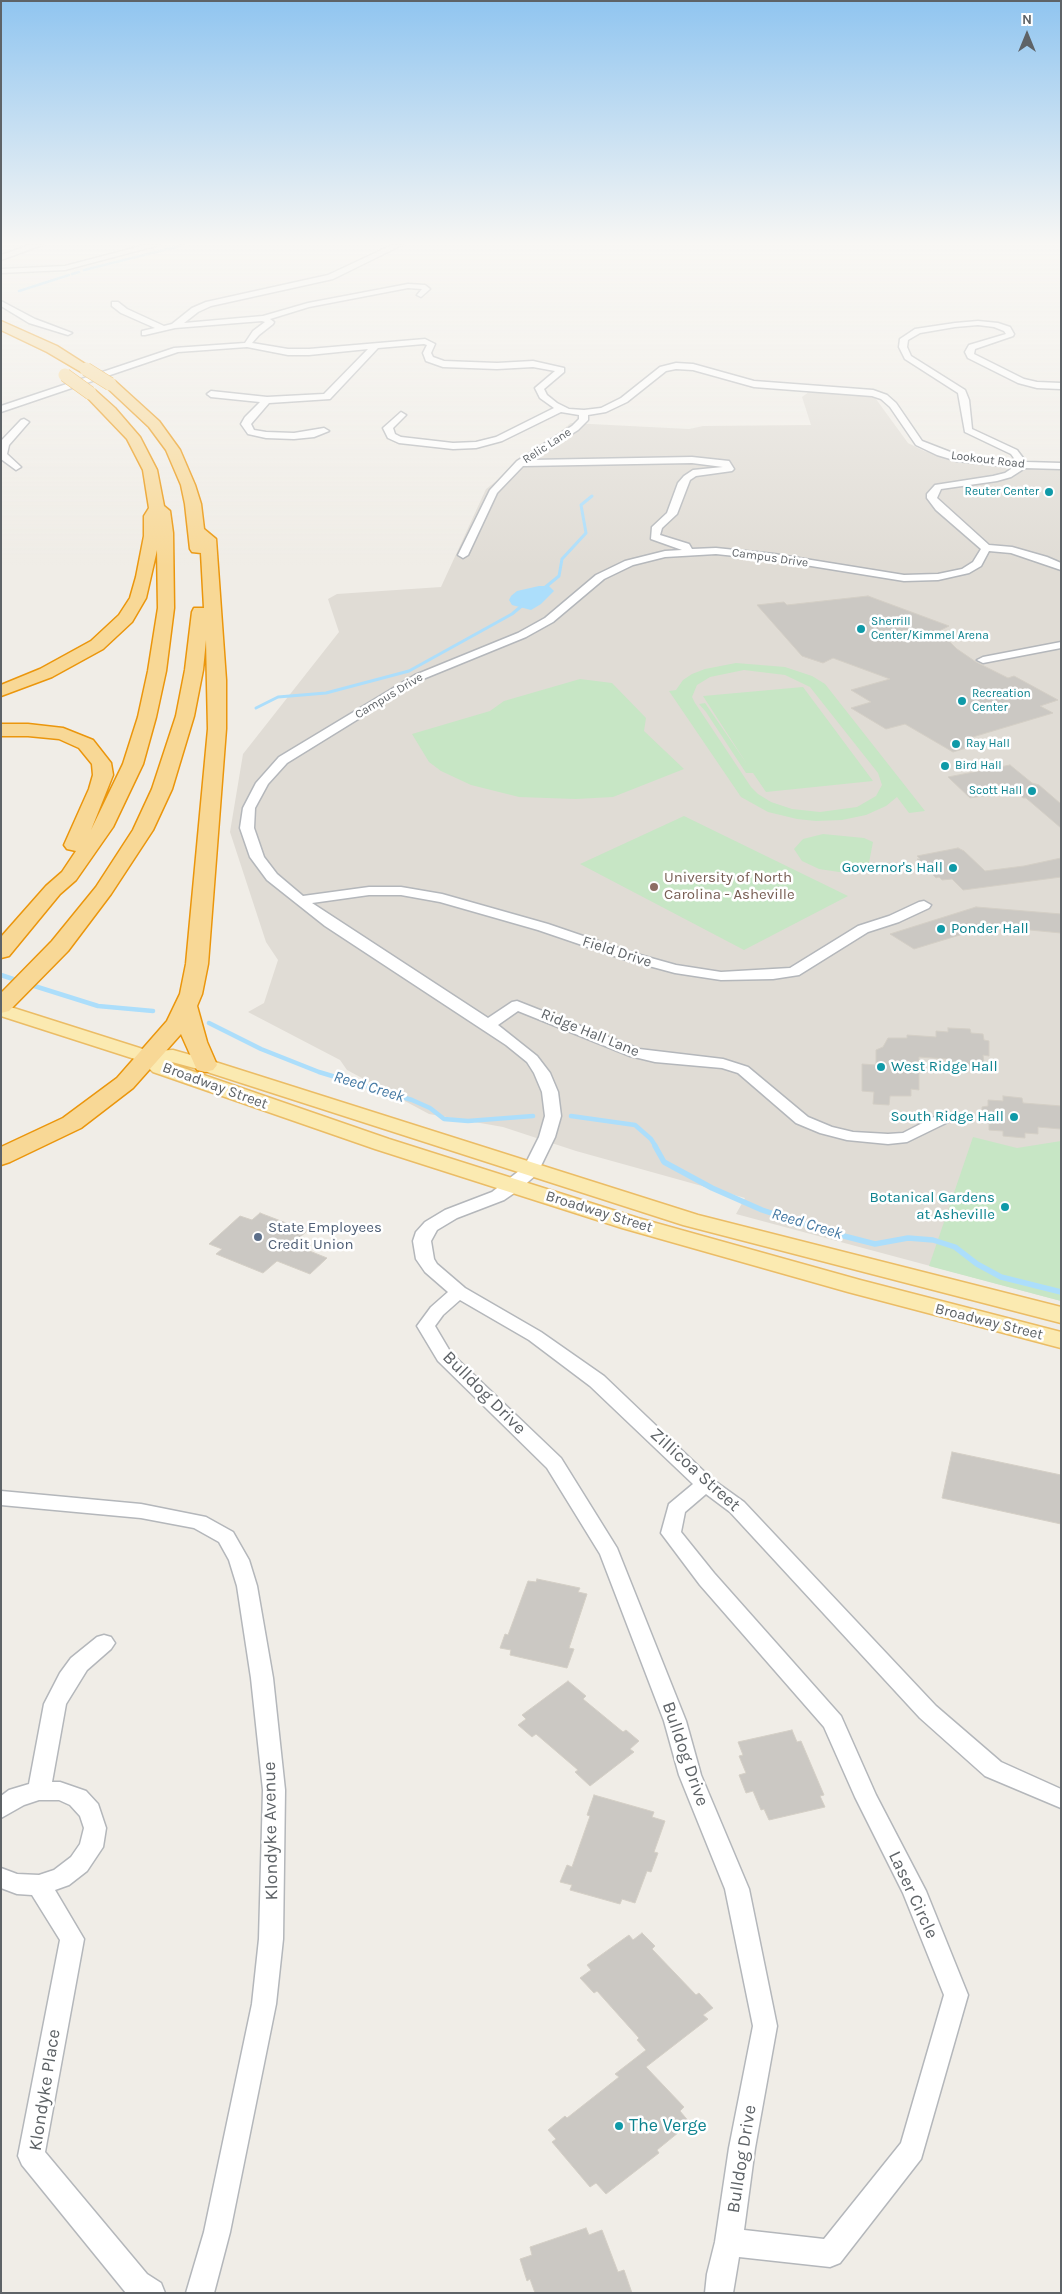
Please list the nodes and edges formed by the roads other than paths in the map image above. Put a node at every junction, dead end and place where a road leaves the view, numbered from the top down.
1 (57, 352) edge
2 (171, 352) edge
3 (369, 352) edge
4 (427, 352) edge
5 (906, 352) edge
6 (969, 352) edge
7 (53, 368) dead end
8 (1061, 386) edge
9 (211, 394) dead end
10 (268, 400) junction
11 (561, 408) junction
12 (1, 409) edge
13 (584, 413) junction
14 (401, 415) dead end
15 (24, 422) dead end
16 (324, 430) dead end
17 (3, 444) edge
18 (520, 464) junction
19 (1023, 465) junction
20 (1061, 466) edge
21 (16, 468) dead end
22 (156, 508) junction
23 (197, 532) junction
24 (986, 548) junction
25 (688, 552) junction
26 (463, 555) dead end
27 (1061, 567) edge
28 (1061, 644) edge
29 (983, 660) dead end
30 (1, 691) edge
31 (1, 730) edge
32 (53, 890) junction
33 (300, 901) junction
34 (924, 905) dead end
35 (1, 951) edge
36 (1, 1006) edge
37 (186, 1006) junction
38 (1, 1010) edge
39 (488, 1025) junction
40 (148, 1057) junction
41 (205, 1065) junction
42 (942, 1119) dead end
43 (1, 1157) edge
44 (531, 1170) junction
45 (514, 1185) junction
46 (459, 1292) junction
47 (1061, 1315) edge
48 (1061, 1340) edge
49 (706, 1484) junction
50 (1, 1498) edge
51 (104, 1643) dead end
52 (39, 1791) junction
53 (1061, 1799) edge
54 (1, 1808) edge
55 (1, 1878) edge
56 (39, 1884) junction
57 (729, 2242) junction
58 (151, 2293) edge
59 (200, 2293) edge
60 (719, 2293) edge

1 - 23 highway, bridge
2 - 12 street, Lookout Road
3 - 10 street
4 - 11 street, Lookout Road
5 - 19 street
6 - 8 street
7 - 22 highway, bridge
9 - 10 street
10 - 16 street
11 - 13 street, Lookout Road
11 - 14 street
13 - 18 street, Relic Lane
13 - 19 street, Lookout Road
15 - 17 street
17 - 21 street
18 - 25 street
18 - 26 street, Relic Lane
19 - 20 street, Lookout Road
19 - 24 street
22 - 30 highway
22 - 32 highway
23 - 36 highway
23 - 37 highway
24 - 25 street, Campus Drive
24 - 27 street
25 - 33 street, Campus Drive
28 - 29 street
31 - 32 highway
32 - 35 highway
33 - 34 street, Field Drive
33 - 39 street, Campus Drive
37 - 40 highway
37 - 41 highway
38 - 40 main road, Broadway Street
39 - 42 street, Ridge Hall Lane
39 - 44 street, Campus Drive
40 - 41 main road, Broadway Street
40 - 43 highway
40 - 45 main road, Broadway Street
41 - 44 main road, Broadway Street
44 - 45 street, Zillicoa Street
44 - 47 main road, Broadway Street
45 - 46 street, Zillicoa Street
45 - 48 main road, Broadway Street
46 - 49 street, Zillicoa Street
46 - 57 street, Bulldog Drive
49 - 53 street, Zillicoa Street
49 - 57 street, Laser Circle
50 - 59 street, Klondyke Avenue
51 - 52 street
52 - 54 street
52 - 56 street
55 - 56 street
56 - 58 street, Klondyke Place
57 - 60 street, Bulldog Drive

